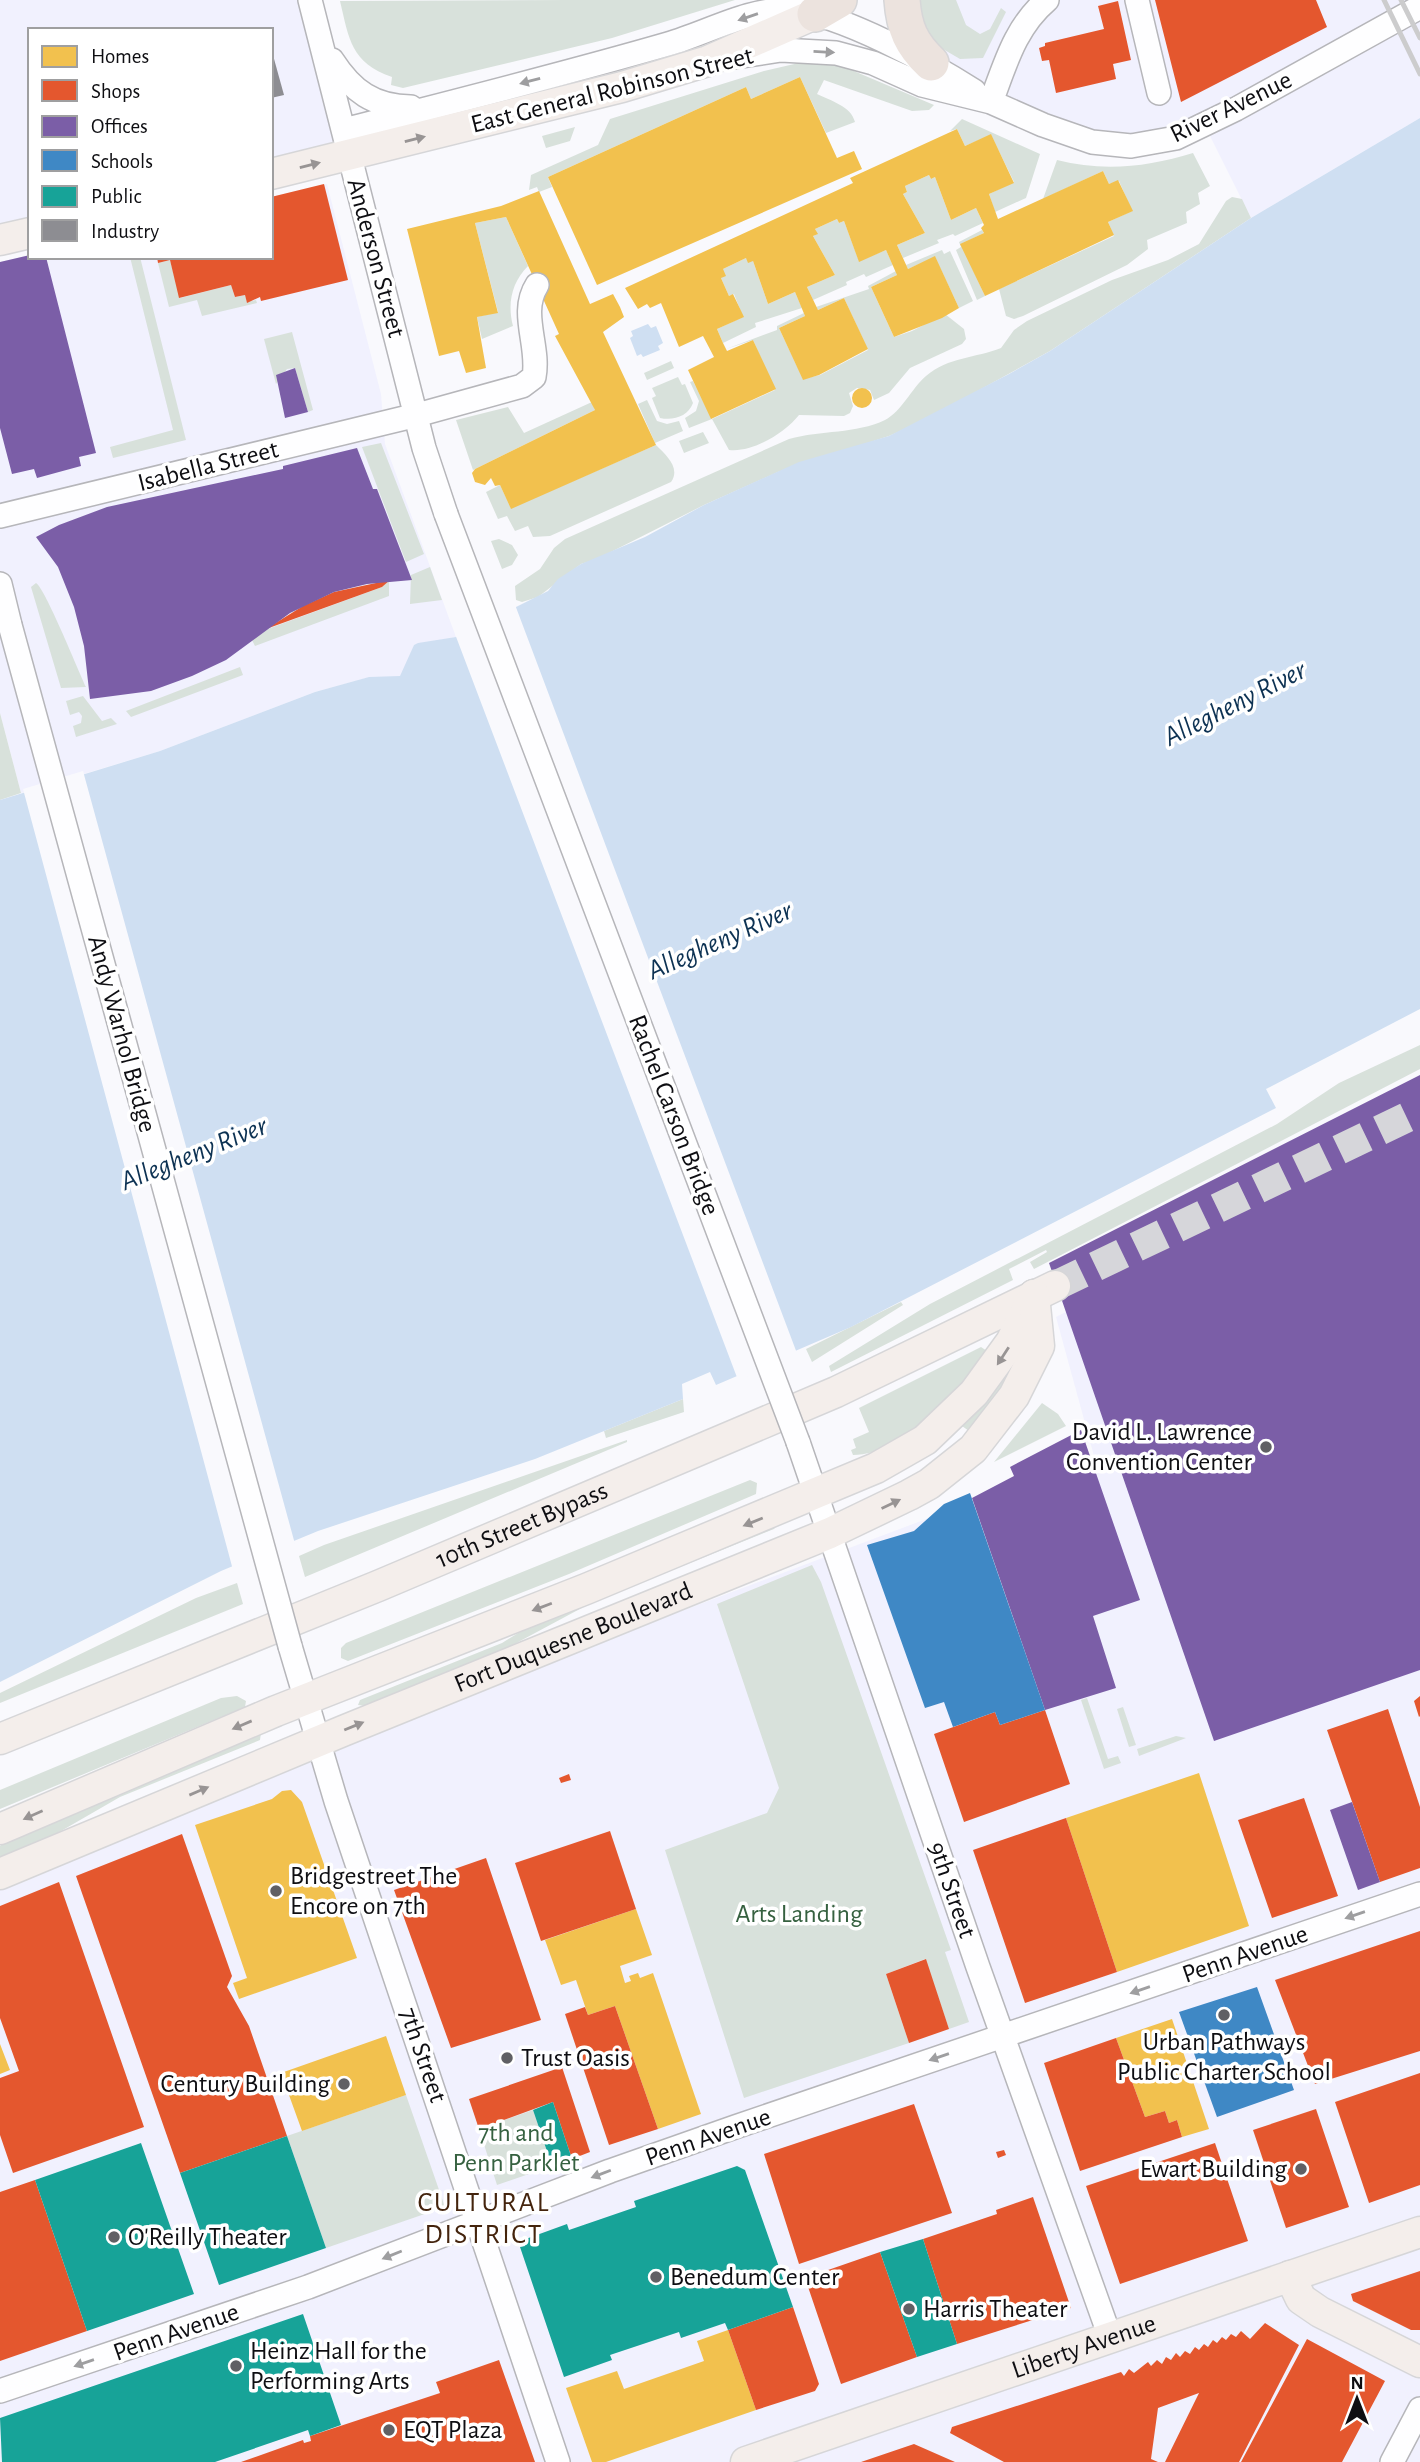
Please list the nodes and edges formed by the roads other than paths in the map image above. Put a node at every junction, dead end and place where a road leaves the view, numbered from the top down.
1 (310, 0) edge
2 (902, 0) edge
3 (1047, 0) edge
4 (1137, 0) edge
5 (827, 7) edge
6 (1420, 7) edge
7 (324, 49) junction
8 (708, 61) junction
9 (931, 63) junction
10 (1159, 93) dead end
11 (991, 102) junction
12 (436, 106) junction
13 (347, 143) junction
14 (273, 173) edge
15 (28, 233) edge
16 (0, 240) edge
17 (537, 285) dead end
18 (417, 415) junction
19 (446, 514) joint
20 (0, 516) edge
21 (0, 584) edge
22 (1044, 1290) junction
23 (798, 1442) joint
24 (816, 1496) junction
25 (830, 1534) junction
26 (290, 1646) joint
27 (305, 1699) junction
28 (0, 1739) edge
29 (318, 1741) junction
30 (0, 1829) edge
31 (0, 1874) edge
32 (1420, 1894) edge
33 (1003, 2035) junction
34 (478, 2222) junction
35 (1420, 2232) edge
36 (1290, 2276) junction
37 (1110, 2337) junction
38 (1420, 2362) edge
39 (0, 2391) edge
40 (1420, 2409) edge
41 (776, 2457) edge
42 (558, 2462) edge
43 (746, 2462) edge
44 (1392, 2462) edge

1 - 7 street, Anderson Street
2 - 9 highway
3 - 11 street
4 - 10 street
5 - 8 main road
5 - 9 street, East General Robinson Street
5 -> 12 street, East General Robinson Street
6 - 11 street, River Avenue
7 - 12 street
7 - 13 street, Anderson Street
8 -> 11 street, East General Robinson Street
13 -> 8 main road, East General Robinson Street
9 - 11 street, East General Robinson Street
12 - 13 street, East General Robinson Street
14 -> 13 main road, East General Robinson Street
13 - 18 street, Anderson Street
15 - 16 main road
17 - 18 street, Isabella Street
18 - 19 street, Anderson Street
18 - 20 street, Isabella Street
19 - 23 street, Rachel Carson Bridge, bridge
21 - 26 street, Andy Warhol Bridge, bridge
22 -> 24 main road, Fort Duquesne Boulevard
25 -> 22 main road, Fort Duquesne Boulevard
22 - 28 main road, 10th Street Bypass
23 - 24 street, 9th Street
24 - 25 street, 9th Street
24 -> 27 main road, Fort Duquesne Boulevard
29 -> 25 main road, Fort Duquesne Boulevard
25 - 33 street, 9th Street
26 - 27 street, 7th Street
27 - 29 street, 7th Street
27 -> 30 main road, Fort Duquesne Boulevard
31 -> 29 main road, Fort Duquesne Boulevard
29 - 34 street, 7th Street
32 -> 33 street, Penn Avenue
33 -> 34 street, Penn Avenue
33 - 37 street, 9th Street
34 -> 39 street, Penn Avenue
34 - 42 street, 7th Street
35 - 36 main road, Liberty Avenue
36 - 37 main road, Liberty Avenue
36 - 38 main road
37 - 41 main road, Liberty Avenue
40 - 44 street
41 - 43 main road, Liberty Avenue

